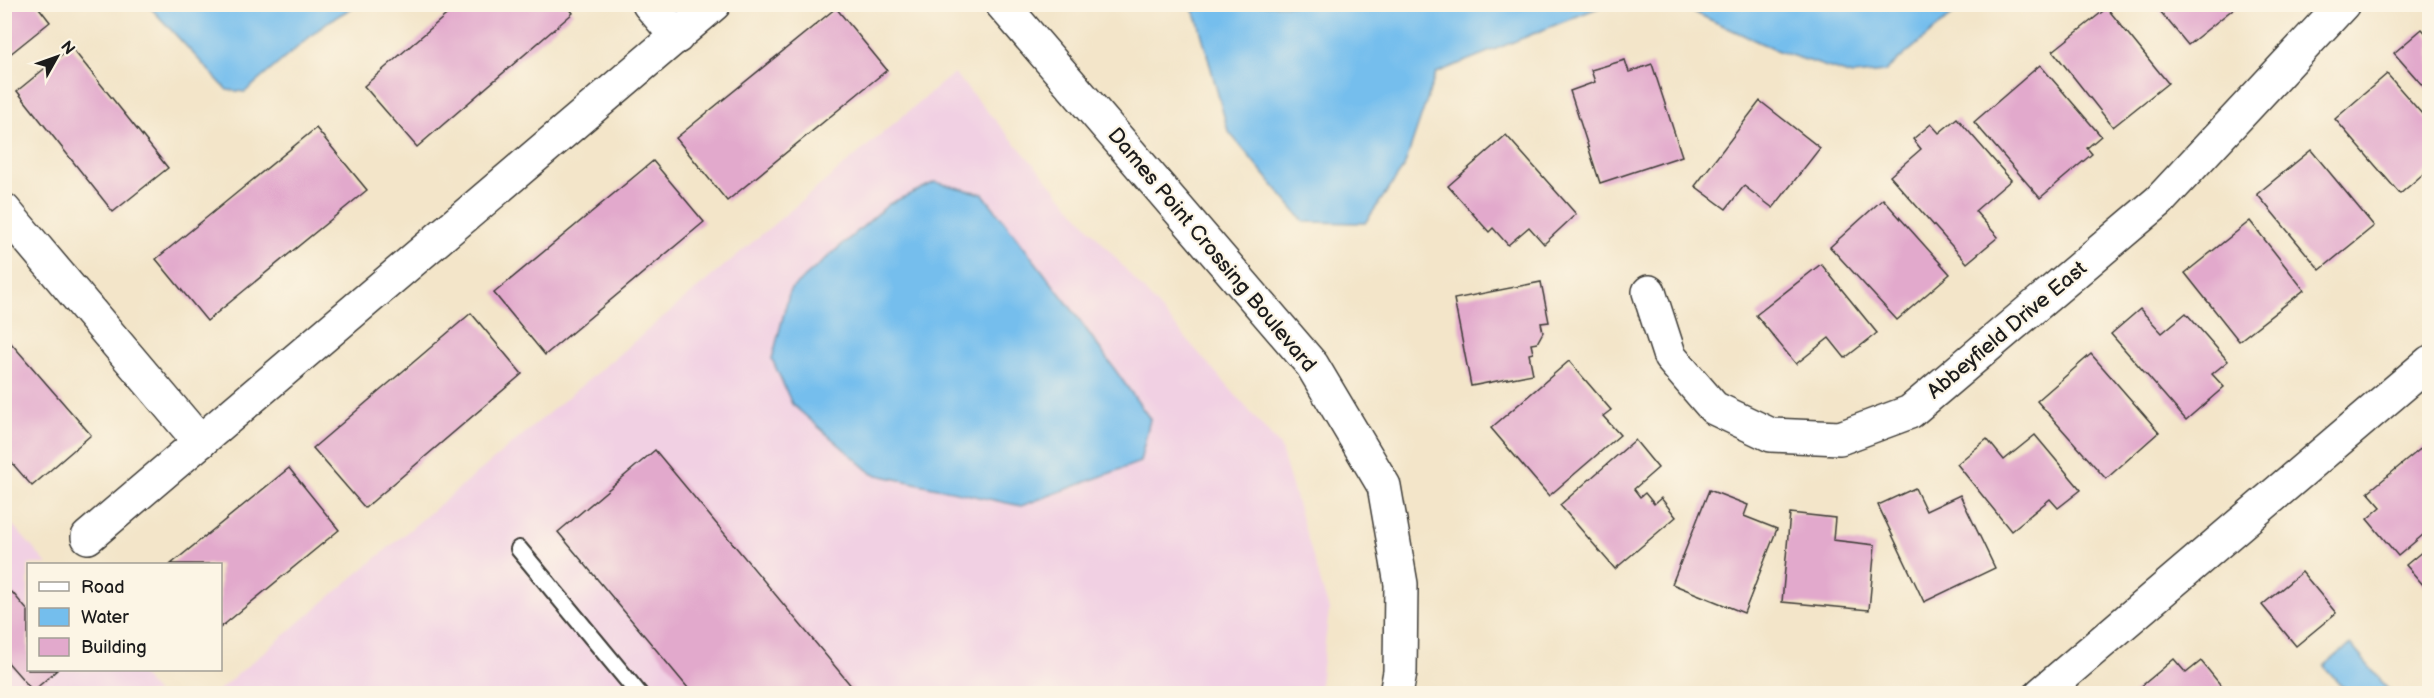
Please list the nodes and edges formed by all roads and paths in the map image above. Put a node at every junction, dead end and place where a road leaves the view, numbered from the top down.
1 (649, 4) edge
2 (714, 4) edge
3 (1002, 4) edge
4 (2343, 4) edge
5 (677, 37) junction
6 (4, 210) edge
7 (1649, 292) dead end
8 (2430, 362) edge
9 (200, 442) junction
10 (88, 537) dead end
11 (519, 549) dead end
12 (639, 693) edge
13 (1396, 693) edge
14 (2041, 693) edge

1 - 5 street
2 - 5 street
3 - 13 street, Dames Point Crossing Boulevard
4 - 7 street, Abbeyfield Drive East
5 - 9 street
6 - 9 street
8 - 14 street
9 - 10 street
11 - 12 lane

